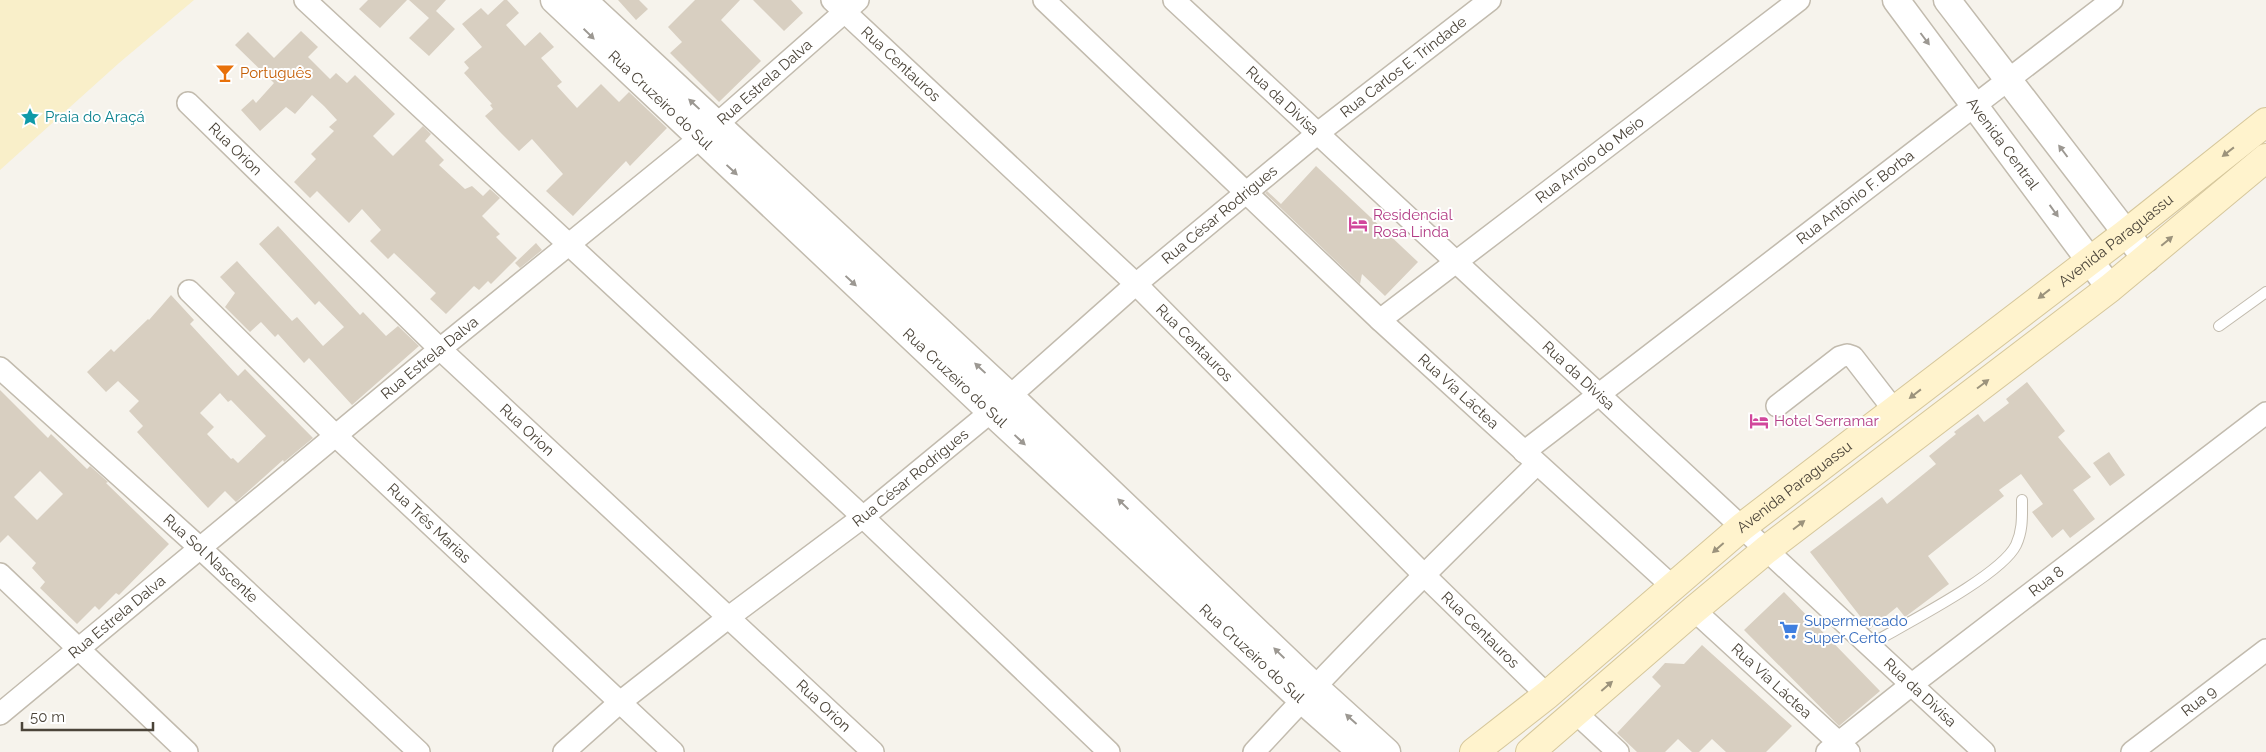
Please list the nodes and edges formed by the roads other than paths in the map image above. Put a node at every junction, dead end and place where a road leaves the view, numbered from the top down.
1 (305, 0) edge
2 (554, 0) edge
3 (584, 0) edge
4 (1044, 0) edge
5 (1174, 0) edge
6 (1490, 0) edge
7 (1799, 0) edge
8 (1896, 0) edge
9 (1947, 0) edge
10 (2112, 0) edge
11 (844, 4) edge
12 (2009, 81) junction
13 (188, 103) dead end
14 (1976, 105) junction
15 (2266, 122) edge
16 (708, 132) junction
17 (1318, 133) junction
18 (2266, 158) edge
19 (1247, 192) junction
20 (2125, 234) junction
21 (568, 246) junction
22 (2089, 259) junction
23 (2146, 259) junction
24 (1456, 262) junction
25 (1136, 284) junction
26 (2110, 288) junction
27 (189, 291) dead end
28 (2266, 292) edge
29 (1380, 320) junction
30 (2219, 326) dead end
31 (440, 349) junction
32 (0, 368) edge
33 (1597, 394) junction
34 (1001, 404) junction
35 (1777, 406) dead end
36 (1894, 410) junction
37 (2266, 413) edge
38 (336, 436) junction
39 (1530, 458) junction
40 (2022, 500) dead end
41 (863, 518) junction
42 (1742, 527) junction
43 (200, 548) junction
44 (1766, 550) junction
45 (0, 574) edge
46 (1423, 574) junction
47 (1672, 587) junction
48 (1694, 610) junction
49 (729, 616) junction
50 (1868, 645) junction
51 (79, 650) junction
52 (2266, 650) edge
53 (1911, 685) junction
54 (1308, 693) junction
55 (1547, 695) junction
56 (619, 703) junction
57 (1576, 712) junction
58 (0, 714) edge
59 (1839, 749) edge
60 (187, 752) edge
61 (418, 752) edge
62 (564, 752) edge
63 (673, 752) edge
64 (872, 752) edge
65 (1109, 752) edge
66 (1254, 752) edge
67 (1361, 752) edge
68 (1387, 752) edge
69 (1474, 752) edge
70 (1530, 752) edge
71 (1618, 752) edge
72 (1984, 752) edge
73 (2132, 752) edge

1 - 21 street
2 -> 16 street, Rua Cruzeiro do Sul
16 -> 3 street, Rua Cruzeiro do Sul
4 - 19 street, Rua Via Láctea
5 - 17 street, Rua da Divisa
6 - 17 street, Rua Carlos E. Trindade
7 - 24 street, Rua Arroio do Meio
8 -> 14 street, Avenida Central
9 - 12 street
10 - 12 street, Rua Antônio F. Borba
11 - 16 street, Rua Estrela Dalva
11 - 25 street, Rua Centauros
12 - 14 street, Rua Antônio F. Borba
20 -> 12 street
13 - 31 street, Rua Orion
14 -> 22 street, Avenida Central
14 - 33 street, Rua Antônio F. Borba
15 -> 20 main road, Avenida Paraguassu
16 - 21 street, Rua Estrela Dalva
16 - 34 street, Rua Cruzeiro do Sul
17 - 19 street, Rua César Rodrigues
17 - 24 street, Rua da Divisa
23 -> 18 main road, Avenida Paraguassu
19 - 25 street, Rua César Rodrigues
19 - 29 street, Rua Via Láctea
20 - 22 main road, Avenida Paraguassu
20 - 23 street
21 - 31 street, Rua Estrela Dalva
21 - 41 street
22 - 26 street, Avenida Central
22 -> 36 main road, Avenida Paraguassu
23 - 26 main road, Avenida Paraguassu
24 - 29 street, Rua Arroio do Meio
24 - 33 street, Rua da Divisa
25 - 34 street, Rua César Rodrigues
25 - 46 street, Rua Centauros
44 -> 26 main road, Avenida Paraguassu
27 - 38 street, Rua Três Marias
28 - 30 lane
29 - 39 street, Rua Via Láctea
31 - 38 street, Rua Estrela Dalva
31 - 49 street, Rua Orion
32 - 43 street, Rua Sol Nascente
33 - 39 street, Rua Antônio F. Borba
33 - 42 street, Rua da Divisa
34 - 41 street, Rua César Rodrigues
34 - 54 street, Rua Cruzeiro do Sul
35 - 36 street
36 - 42 main road, Avenida Paraguassu
37 - 53 street, Rua 8
38 - 43 street, Rua Estrela Dalva
38 - 56 street, Rua Três Marias
39 - 46 street, Rua Antônio F. Borba
39 - 47 street, Rua Via Láctea
40 - 50 lane
41 - 49 street, Rua César Rodrigues
41 - 65 street
42 - 44 street, Rua da Divisa
42 -> 47 main road, Avenida Paraguassu
43 - 51 street, Rua Estrela Dalva
43 - 61 street, Rua Sol Nascente
44 - 48 main road, Avenida Paraguassu
44 - 50 street, Rua da Divisa
45 - 51 street
46 - 54 street, Rua Antônio F. Borba
46 - 55 street, Rua Centauros
47 - 55 main road, Avenida Paraguassu
57 -> 48 main road, Avenida Paraguassu
48 - 59 street, Rua Via Láctea
49 - 56 street, Rua César Rodrigues
49 - 64 street, Rua Orion
50 - 53 street, Rua da Divisa
51 - 58 street, Rua Estrela Dalva
51 - 60 street
52 - 73 street, Rua 9
53 - 59 street, Rua 8
53 - 72 street, Rua da Divisa
54 - 66 street, Rua Antônio F. Borba
54 - 67 street, Rua Cruzeiro do Sul
68 -> 54 street, Rua Cruzeiro do Sul
55 - 69 main road, Avenida Paraguassu
56 - 62 street, Rua César Rodrigues
56 - 63 street, Rua Três Marias
57 - 70 main road, Avenida Paraguassu
57 - 71 street

